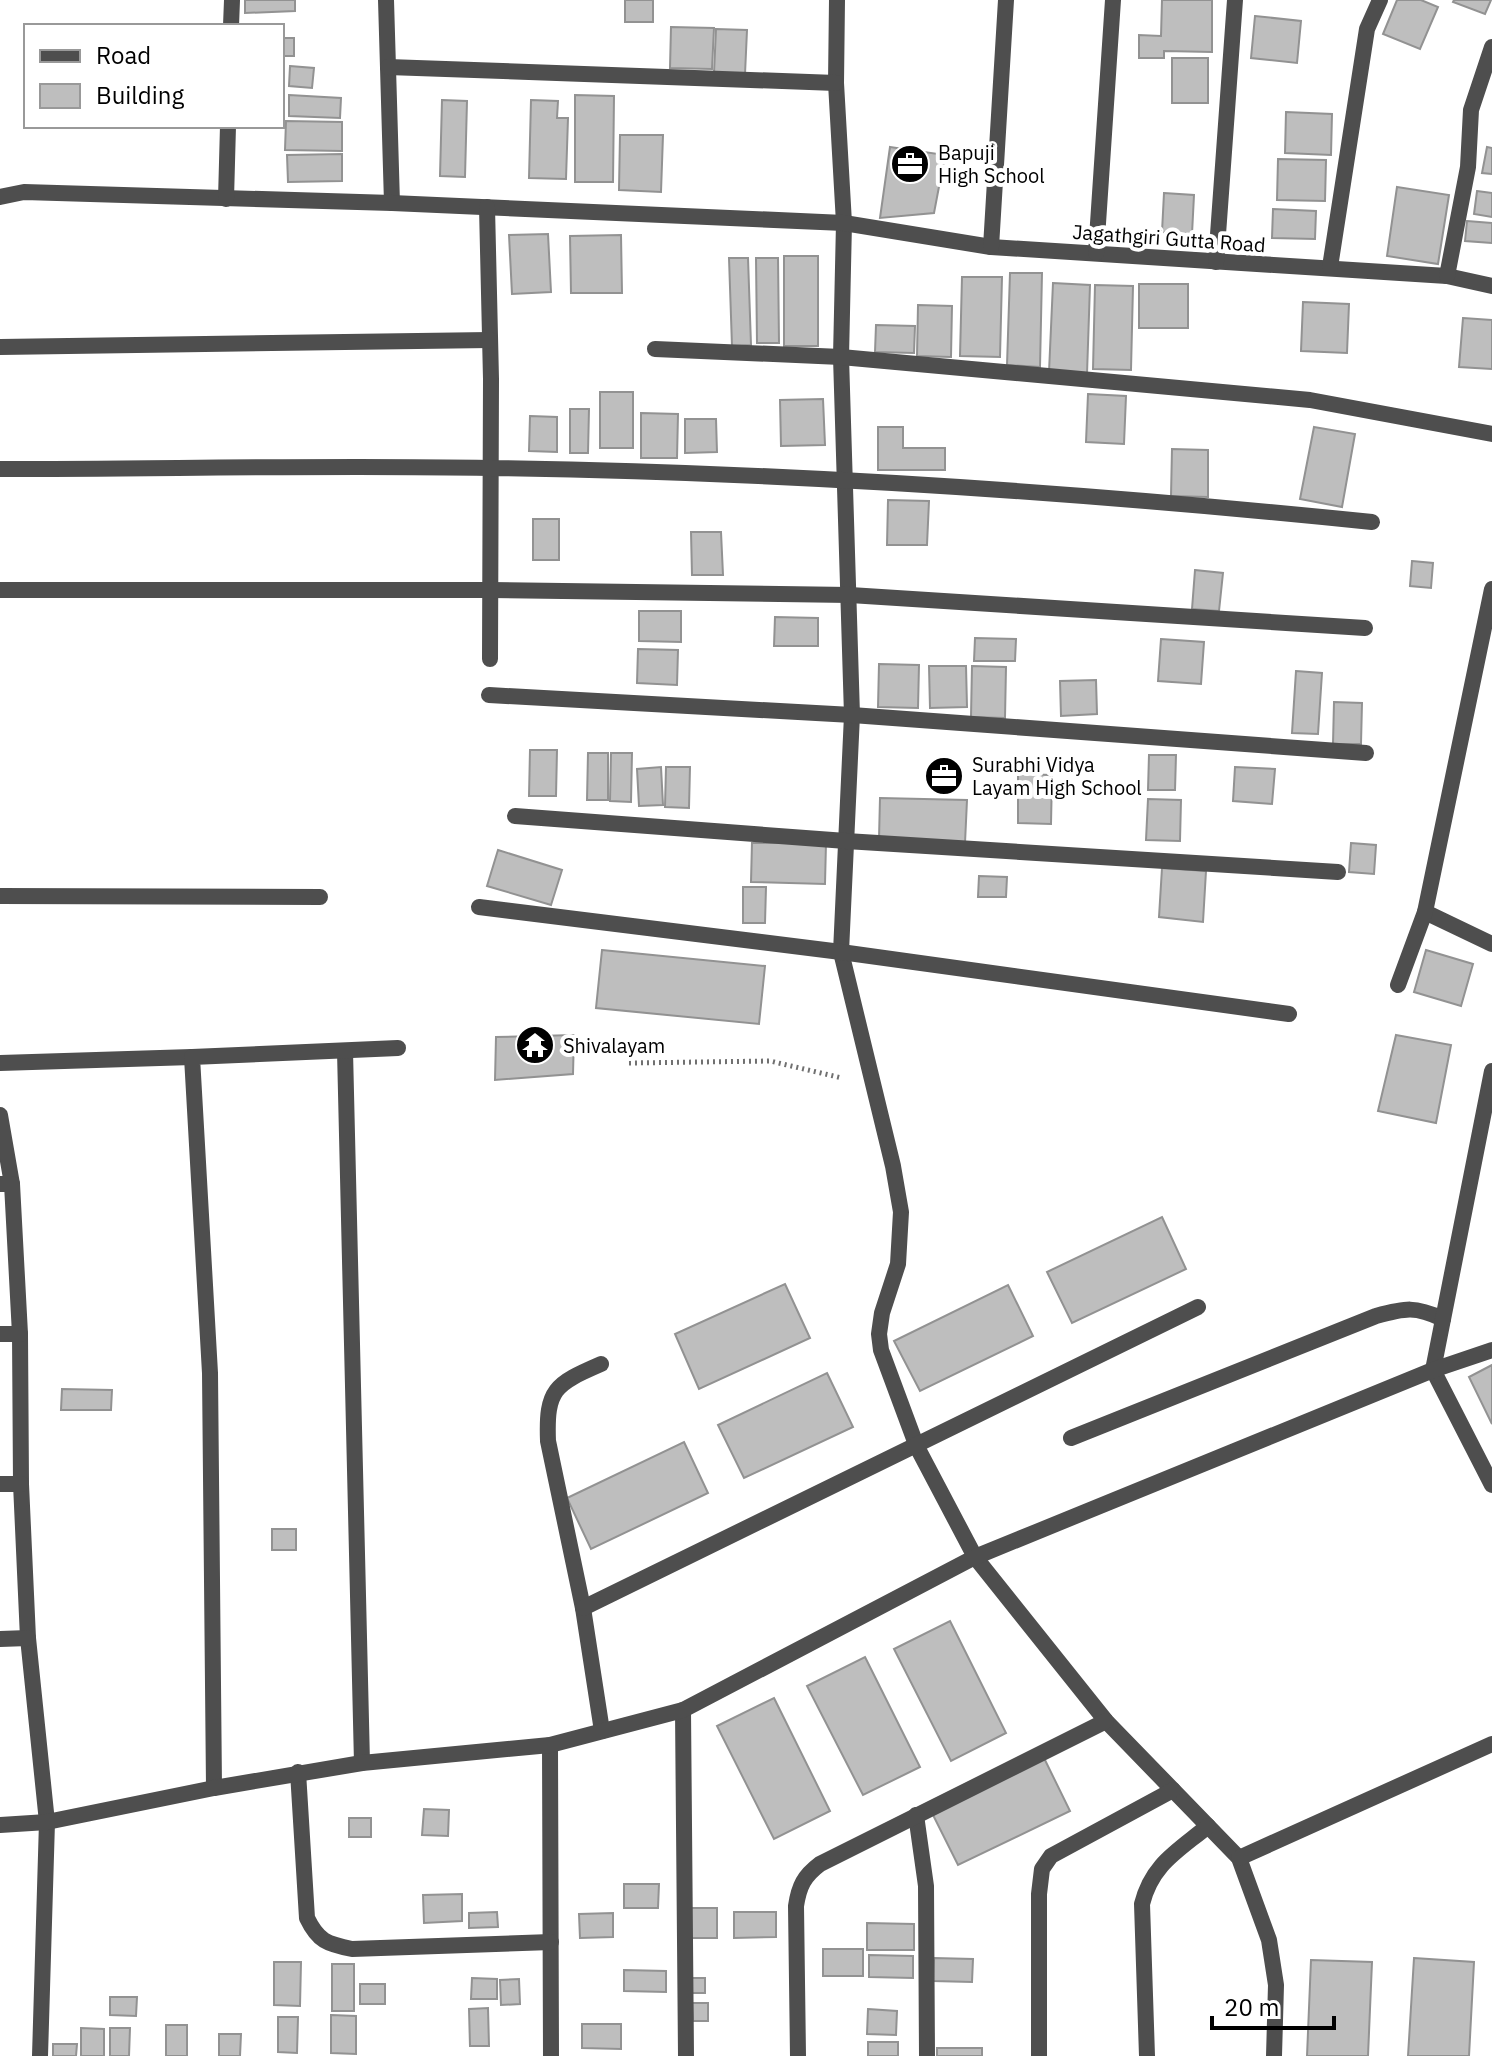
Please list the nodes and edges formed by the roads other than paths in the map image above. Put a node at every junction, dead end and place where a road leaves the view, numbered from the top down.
1 (232, 0) edge
2 (386, 0) edge
3 (837, 0) edge
4 (1006, 0) edge
5 (1113, 0) edge
6 (1235, 0) edge
7 (1380, 0) edge
8 (231, 24) edge
9 (1492, 47) edge
10 (388, 67) junction
11 (836, 83) junction
12 (228, 128) edge
13 (0, 197) edge
14 (226, 199) junction
15 (392, 203) junction
16 (487, 207) junction
17 (844, 223) junction
18 (991, 247) junction
19 (1096, 253) junction
20 (1216, 262) junction
21 (1330, 267) junction
22 (1447, 276) junction
23 (1492, 286) edge
24 (490, 340) junction
25 (0, 347) edge
26 (655, 349) dead end
27 (841, 357) junction
28 (1492, 434) edge
29 (491, 468) junction
30 (0, 469) edge
31 (846, 480) junction
32 (1372, 522) dead end
33 (1492, 589) edge
34 (0, 590) edge
35 (490, 590) junction
36 (850, 595) junction
37 (1365, 628) dead end
38 (490, 659) dead end
39 (489, 695) dead end
40 (852, 715) junction
41 (1366, 753) dead end
42 (515, 816) dead end
43 (846, 841) junction
44 (1338, 872) dead end
45 (0, 896) edge
46 (320, 897) dead end
47 (479, 907) dead end
48 (1425, 912) junction
49 (1492, 944) edge
50 (841, 952) junction
51 (1398, 985) dead end
52 (1289, 1014) dead end
53 (398, 1048) dead end
54 (345, 1051) junction
55 (192, 1057) junction
56 (0, 1063) edge
57 (1492, 1071) edge
58 (0, 1115) edge
59 (6, 1184) edge
60 (1198, 1307) dead end
61 (1443, 1319) junction
62 (0, 1334) edge
63 (20, 1334) junction
64 (1492, 1350) edge
65 (601, 1364) dead end
66 (1433, 1370) junction
67 (1071, 1438) dead end
68 (917, 1447) junction
69 (0, 1484) edge
70 (21, 1484) junction
71 (1492, 1485) edge
72 (975, 1557) junction
73 (583, 1608) junction
74 (28, 1638) junction
75 (0, 1639) edge
76 (683, 1710) junction
77 (1106, 1721) junction
78 (602, 1731) junction
79 (1492, 1744) edge
80 (550, 1745) junction
81 (362, 1763) junction
82 (298, 1772) junction
83 (214, 1788) junction
84 (1173, 1790) junction
85 (916, 1815) junction
86 (47, 1822) junction
87 (0, 1825) edge
88 (1208, 1826) junction
89 (1239, 1858) junction
90 (551, 1942) junction
91 (40, 2056) edge
92 (551, 2056) edge
93 (686, 2056) edge
94 (798, 2056) edge
95 (927, 2056) edge
96 (1039, 2056) edge
97 (1147, 2056) edge
98 (1274, 2056) edge

1 - 8 street
2 - 10 street
3 - 11 street
4 - 18 street
5 - 19 street
6 - 20 street
7 - 21 street
9 - 22 street
10 - 11 street
10 - 15 street
11 - 17 street
12 - 14 street
13 - 14 street, Jagathgiri Gutta Road
14 - 15 street, Jagathgiri Gutta Road
15 - 16 street, Jagathgiri Gutta Road
16 - 17 street, Jagathgiri Gutta Road
16 - 24 street
17 - 18 street, Jagathgiri Gutta Road
17 - 27 street
18 - 19 street, Jagathgiri Gutta Road
19 - 20 street, Jagathgiri Gutta Road
20 - 21 street, Jagathgiri Gutta Road
21 - 22 street, Jagathgiri Gutta Road
22 - 23 street, Jagathgiri Gutta Road
24 - 25 street
24 - 29 street
26 - 27 street
27 - 28 street
27 - 31 street
29 - 30 street
29 - 31 street
29 - 35 street
31 - 32 street
31 - 36 street
33 - 48 street
34 - 35 street
35 - 36 street
35 - 38 street
36 - 37 street
36 - 40 street
39 - 40 street
40 - 41 street
40 - 43 street
42 - 43 street
43 - 44 street
43 - 50 street
45 - 46 street
47 - 50 street
48 - 49 street
48 - 51 street
50 - 52 street
50 - 68 street
53 - 54 street
54 - 55 street
54 - 81 street
55 - 56 street
55 - 83 street
57 - 61 street
58 - 59 street
59 - 63 street
60 - 68 street
61 - 66 street
61 - 67 street
62 - 63 street
63 - 70 street
64 - 66 street
65 - 73 street
66 - 71 street
66 - 72 street
68 - 72 street
68 - 73 street
69 - 70 street
70 - 74 street
72 - 76 street
72 - 77 street
73 - 78 street
74 - 75 street
74 - 86 street
76 - 78 street
76 - 93 street
77 - 84 street
77 - 85 street
78 - 80 street
79 - 89 street
80 - 81 street
80 - 90 street
81 - 82 street
82 - 83 street
82 - 90 street
83 - 86 street
84 - 88 street
84 - 96 street
85 - 94 street
85 - 95 street
86 - 87 street
86 - 91 street
88 - 89 street
88 - 97 street
89 - 98 street
90 - 92 street

